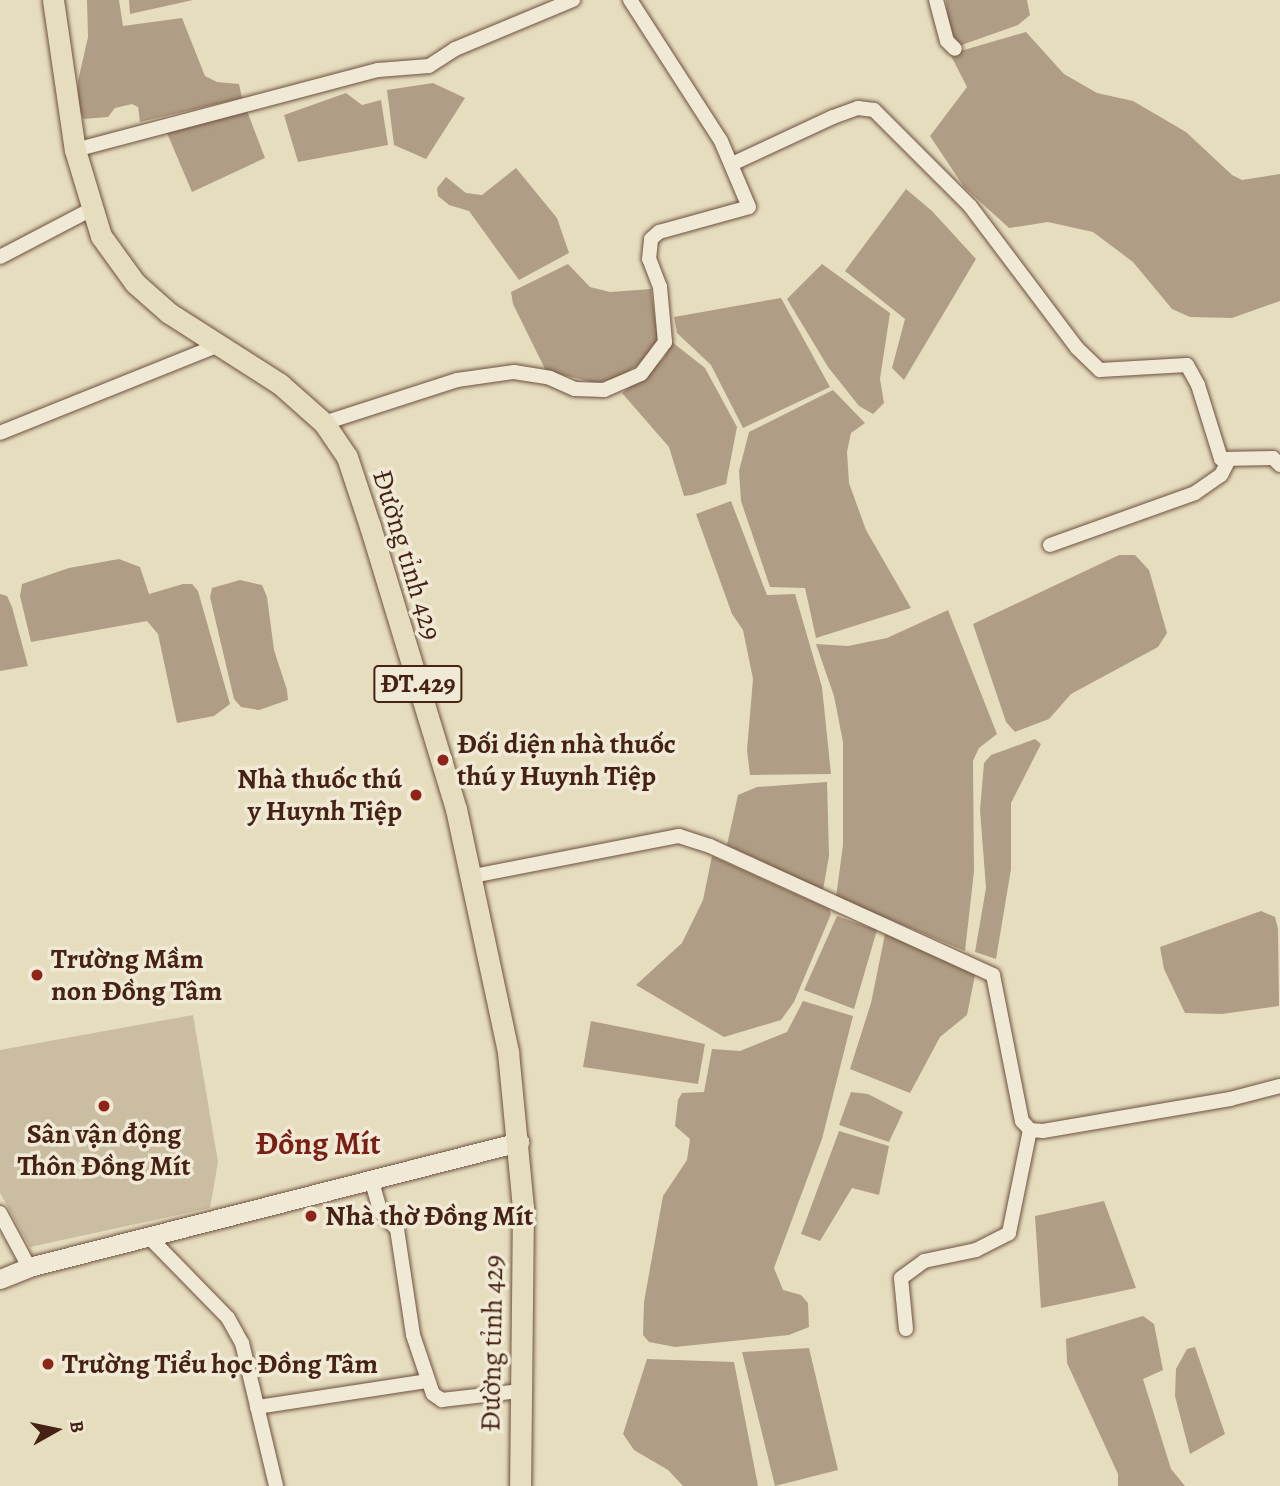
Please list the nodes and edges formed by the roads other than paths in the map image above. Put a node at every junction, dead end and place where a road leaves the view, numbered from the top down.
1 (53, 0) edge
2 (573, 0) edge
3 (630, 0) edge
4 (936, 0) edge
5 (955, 49) dead end
6 (75, 150) junction
7 (732, 164) junction
8 (90, 210) junction
9 (0, 257) edge
10 (216, 346) junction
11 (324, 423) junction
12 (0, 433) edge
13 (1228, 461) junction
14 (1280, 465) edge
15 (1050, 545) dead end
16 (468, 877) junction
17 (1280, 1086) edge
18 (1030, 1130) junction
19 (519, 1142) junction
20 (372, 1182) junction
21 (0, 1213) edge
22 (149, 1237) junction
23 (29, 1267) junction
24 (0, 1279) edge
25 (906, 1329) dead end
26 (426, 1381) junction
27 (520, 1391) junction
28 (257, 1407) junction
29 (276, 1486) edge
30 (520, 1486) edge

1 - 6 main road, Đường tỉnh 429 / ĐT.429
2 - 6 street
3 - 7 street
4 - 5 street
6 - 8 main road, Đường tỉnh 429 / ĐT.429
7 - 11 street
7 - 13 street
8 - 9 street
8 - 10 main road, Đường tỉnh 429 / ĐT.429
10 - 11 main road, Đường tỉnh 429 / ĐT.429
10 - 12 street
11 - 16 main road, Đường tỉnh 429 / ĐT.429
13 - 14 street
13 - 15 street
16 - 18 street
16 - 19 main road, Đường tỉnh 429 / ĐT.429
17 - 18 street
18 - 25 street
19 - 20 street
19 - 27 main road, Đường tỉnh 429 / ĐT.429
20 - 22 street
20 - 26 street
21 - 23 street
22 - 23 street
22 - 28 street
23 - 24 street
26 - 27 street
26 - 28 street
27 - 30 main road, Đường tỉnh 429 / ĐT.429
28 - 29 street

